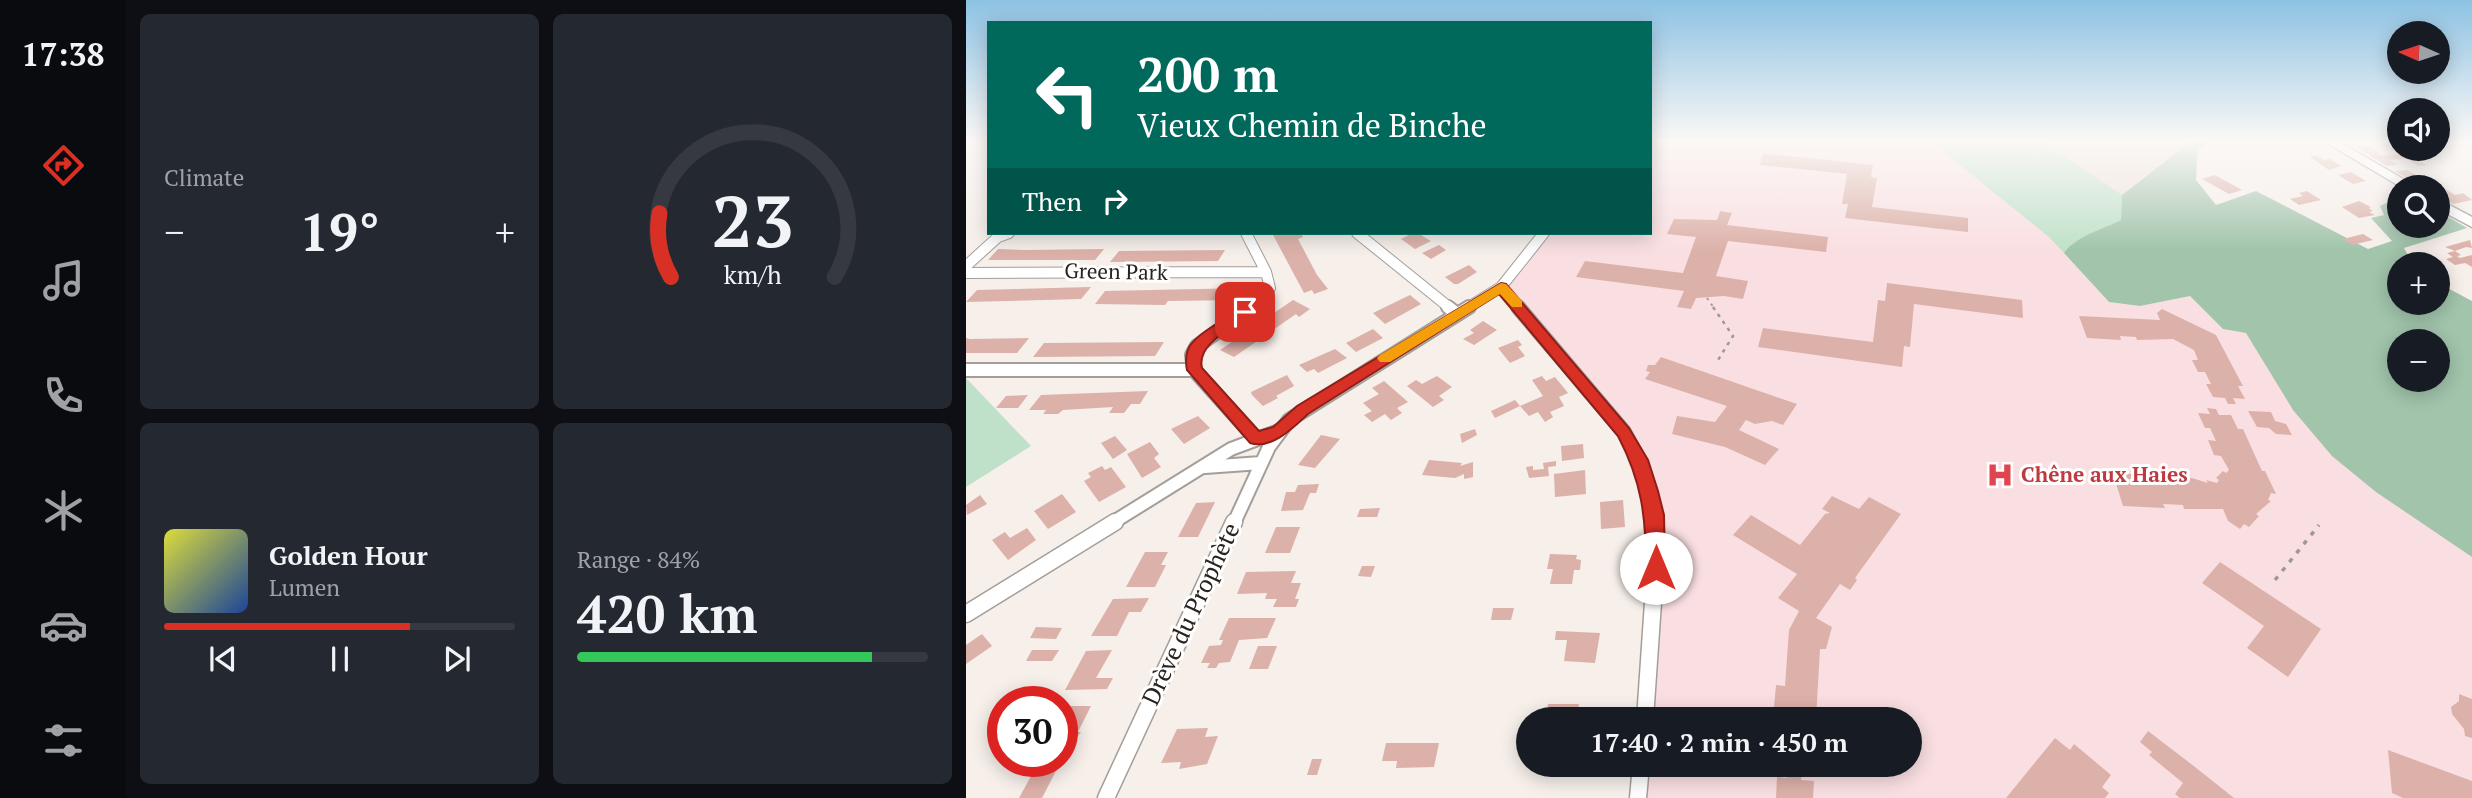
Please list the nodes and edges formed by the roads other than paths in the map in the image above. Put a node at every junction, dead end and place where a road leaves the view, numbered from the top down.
1 (2450, 210) edge
2 (2472, 223) edge
3 (1004, 235) edge
4 (1247, 235) edge
5 (1359, 235) edge
6 (1542, 235) edge
7 (966, 266) edge
8 (1266, 272) junction
9 (966, 273) edge
10 (1501, 287) junction
11 (1457, 314) junction
12 (966, 370) edge
13 (1194, 370) junction
14 (1279, 431) junction
15 (1256, 439) junction
16 (1261, 463) junction
17 (1198, 469) junction
18 (966, 614) edge
19 (1646, 707) edge
20 (1640, 777) edge
21 (1106, 798) edge
22 (1639, 798) edge

1 - 2 main road
3 - 7 street
4 - 8 street
5 - 11 street
6 - 10 street
8 - 9 street, Green Park
8 - 13 street
10 - 11 street
10 - 19 street
11 - 14 street
12 - 13 street
13 - 15 street
14 - 15 street
14 - 16 street, Drève du Prophète
15 - 17 street
16 - 17 street
16 - 21 street, Drève du Prophète
17 - 18 street
20 - 22 street

